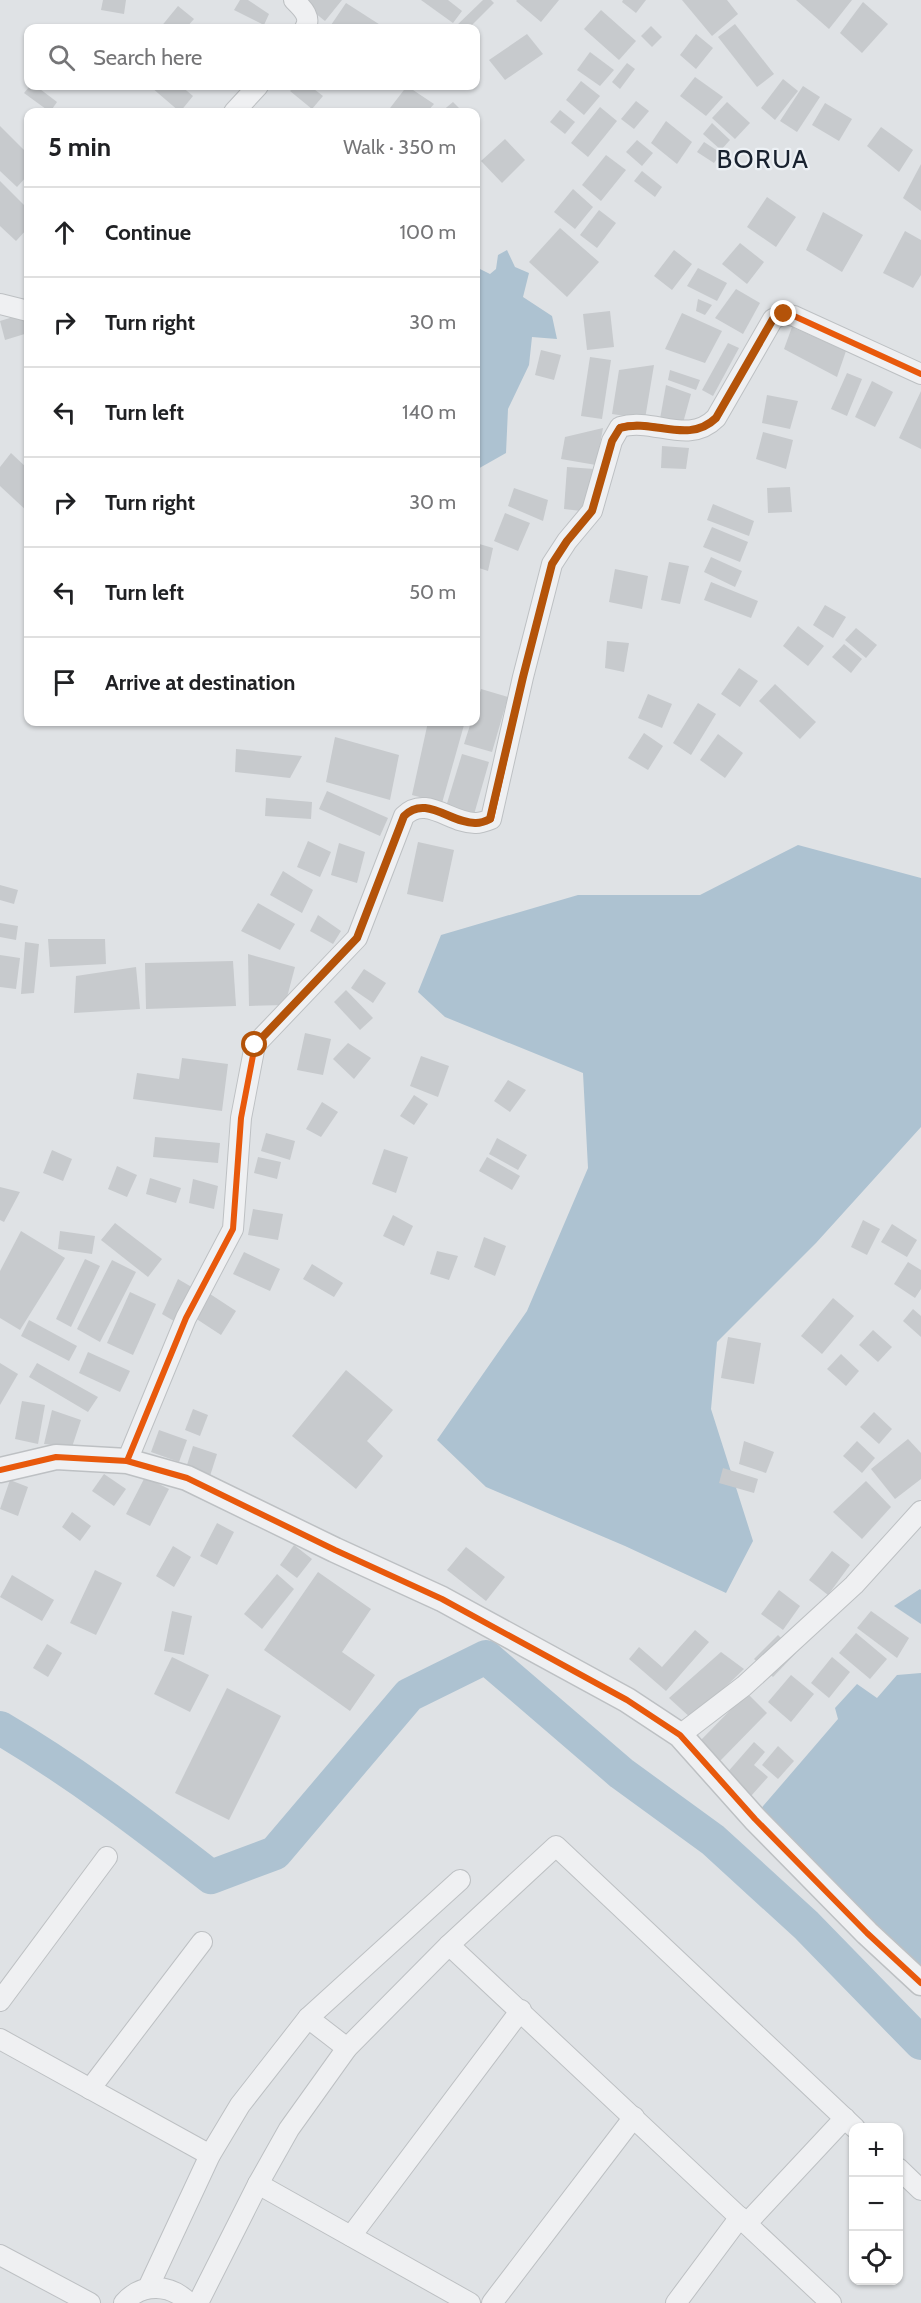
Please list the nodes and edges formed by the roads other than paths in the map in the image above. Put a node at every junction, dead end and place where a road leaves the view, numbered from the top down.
1 (294, 0) edge
2 (308, 24) edge
3 (254, 90) edge
4 (238, 108) edge
5 (0, 304) edge
6 (24, 310) edge
7 (921, 374) edge
8 (127, 1461) junction
9 (0, 1470) edge
10 (921, 1511) edge
11 (680, 1735) junction
12 (107, 1857) dead end
13 (460, 1880) dead end
14 (202, 1942) dead end
15 (450, 1945) junction
16 (921, 1983) edge
17 (0, 2001) edge
18 (521, 2010) junction
19 (308, 2018) junction
20 (0, 2039) edge
21 (347, 2048) junction
22 (90, 2089) junction
23 (634, 2117) junction
24 (850, 2123) edge
25 (849, 2124) edge
26 (210, 2155) junction
27 (903, 2173) edge
28 (258, 2184) junction
29 (921, 2190) edge
30 (743, 2220) junction
31 (351, 2236) junction
32 (0, 2255) edge
33 (148, 2288) junction
34 (90, 2303) edge
35 (124, 2303) edge
36 (189, 2303) edge
37 (198, 2303) edge
38 (470, 2303) edge
39 (492, 2303) edge
40 (676, 2303) edge
41 (831, 2303) edge

1 - 2 street
3 - 4 street
5 - 6 street
7 - 8 street
8 - 9 street
8 - 11 street
10 - 11 street
11 - 16 street
12 - 17 street
13 - 19 street
14 - 22 street
15 - 18 street
15 - 21 street
15 - 24 street
18 - 23 street
18 - 31 street
19 - 21 street
19 - 26 street
20 - 22 street
21 - 28 street
22 - 26 street
23 - 30 street
23 - 39 street
25 - 30 street
26 - 33 street
27 - 29 street
28 - 31 street
28 - 37 street
30 - 40 street
30 - 41 street
31 - 38 street
32 - 34 street
33 - 35 street
33 - 36 street

